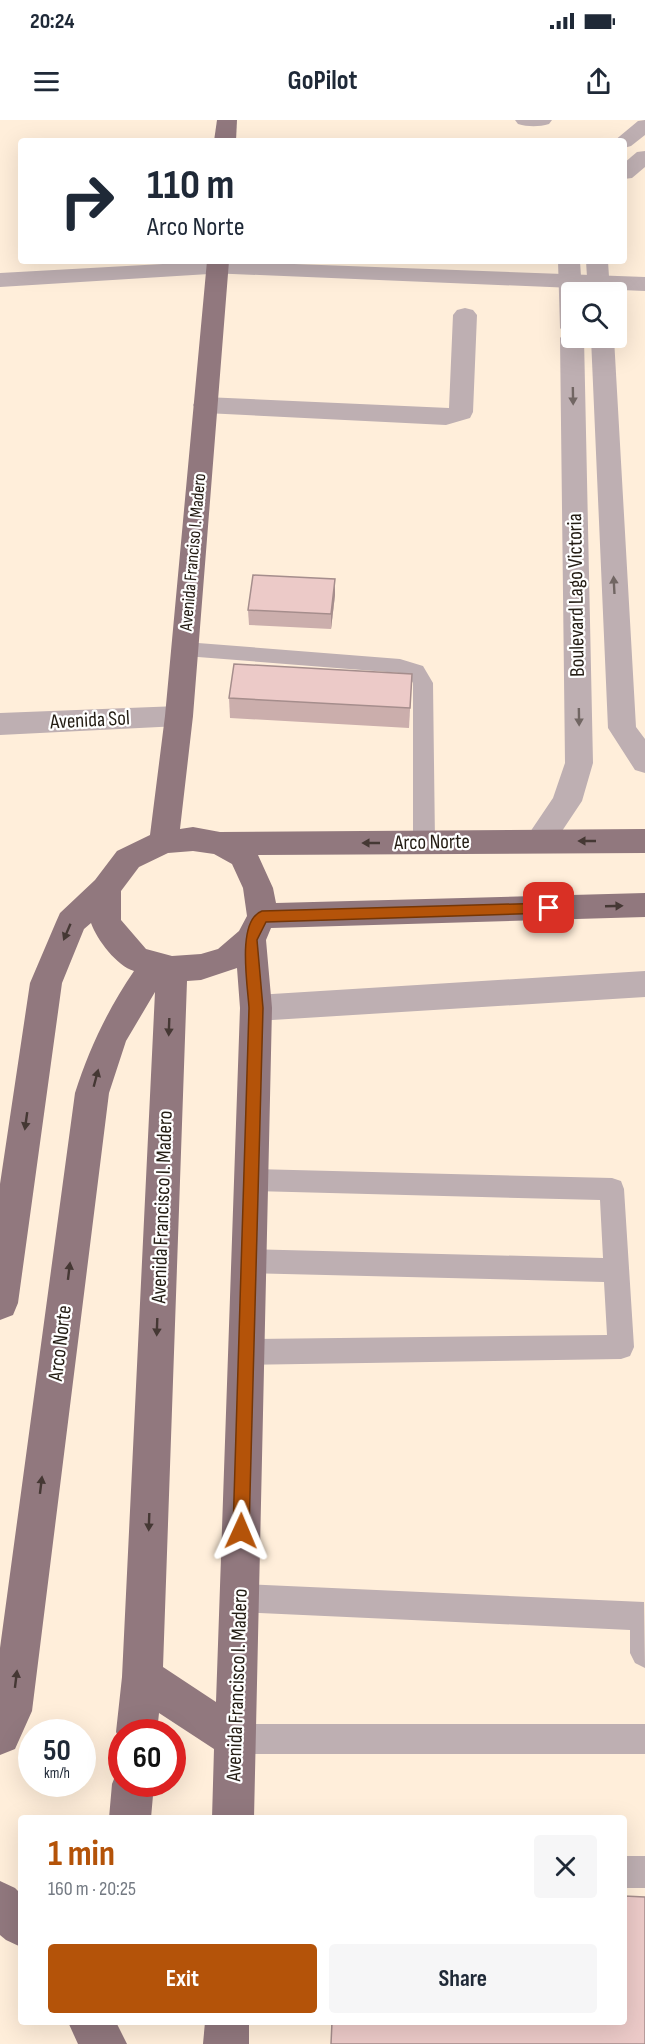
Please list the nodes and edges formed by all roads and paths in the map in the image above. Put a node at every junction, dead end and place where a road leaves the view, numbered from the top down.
1 (227, 120) edge
2 (525, 120) edge
3 (542, 120) edge
4 (645, 125) edge
5 (225, 138) edge
6 (627, 140) edge
7 (645, 157) edge
8 (627, 171) edge
9 (218, 264) edge
10 (570, 271) edge
11 (598, 279) edge
12 (0, 280) edge
13 (645, 284) edge
14 (465, 315) dead end
15 (572, 348) edge
16 (603, 348) edge
17 (205, 405) junction
18 (577, 628) junction
19 (617, 629) junction
20 (184, 649) junction
21 (179, 716) junction
22 (0, 724) edge
23 (645, 762) edge
24 (539, 841) junction
25 (645, 841) edge
26 (164, 842) junction
27 (424, 843) junction
28 (220, 844) junction
29 (106, 889) junction
30 (645, 905) edge
31 (256, 928) junction
32 (164, 967) junction
33 (645, 984) edge
34 (256, 1008) junction
35 (251, 1180) junction
36 (249, 1261) junction
37 (616, 1270) junction
38 (0, 1303) edge
39 (246, 1352) junction
40 (240, 1598) junction
41 (645, 1653) edge
42 (142, 1677) junction
43 (138, 1719) edge
44 (0, 1734) edge
45 (236, 1739) junction
46 (645, 1739) edge
47 (132, 1797) edge
48 (130, 1815) edge
49 (233, 1815) edge
50 (627, 1872) edge
51 (645, 1872) edge
52 (0, 1903) edge
53 (18, 1922) edge
54 (92, 2025) edge
55 (112, 2025) edge
56 (227, 2025) edge
57 (104, 2044) edge
58 (110, 2044) edge
59 (226, 2044) edge

1 - 5 main road
2 - 3 street
4 - 6 street
7 - 8 street
9 - 10 street
9 - 12 street
9 - 17 main road, Avenida Franciso I. Madero
10 - 11 street
11 - 13 street
14 - 17 street
15 -> 18 street, Boulevard Lago Victoria
19 -> 16 street, Boulevard Lago Victoria
17 - 20 main road, Avenida Franciso I. Madero
18 - 19 street
18 -> 24 street, Boulevard Lago Victoria
19 - 23 street, Boulevard Lago Victoria
20 - 21 main road, Avenida Franciso I. Madero
20 - 27 lane
21 - 22 street, Avenida Sol
21 - 26 main road, Avenida Franciso I. Madero
25 -> 24 main road, Arco Norte
24 - 27 main road, Arco Norte
26 - 28 main road
26 - 29 main road
27 -> 28 main road, Arco Norte
28 - 31 main road
29 - 32 main road
29 -> 38 main road
31 -> 30 main road
31 - 32 main road
31 - 34 main road, Avenida Francisco I. Madero
32 -> 42 main road, Avenida Francisco I. Madero
44 -> 32 main road, Arco Norte
33 - 34 street
34 - 35 main road, Avenida Francisco I. Madero
35 - 36 main road, Avenida Francisco I. Madero
35 - 37 lane
36 - 37 lane
36 - 39 main road, Avenida Francisco I. Madero
37 - 39 lane
39 - 40 main road, Avenida Francisco I. Madero
40 - 41 lane
40 - 45 main road, Avenida Francisco I. Madero
42 - 43 main road, Avenida Francisco I. Madero
42 - 45 main road
45 - 46 lane
45 - 49 main road, Avenida Francisco I. Madero
47 - 48 main road
50 - 51 lane
52 - 53 main road
54 - 57 main road
55 - 58 main road
56 - 59 main road

